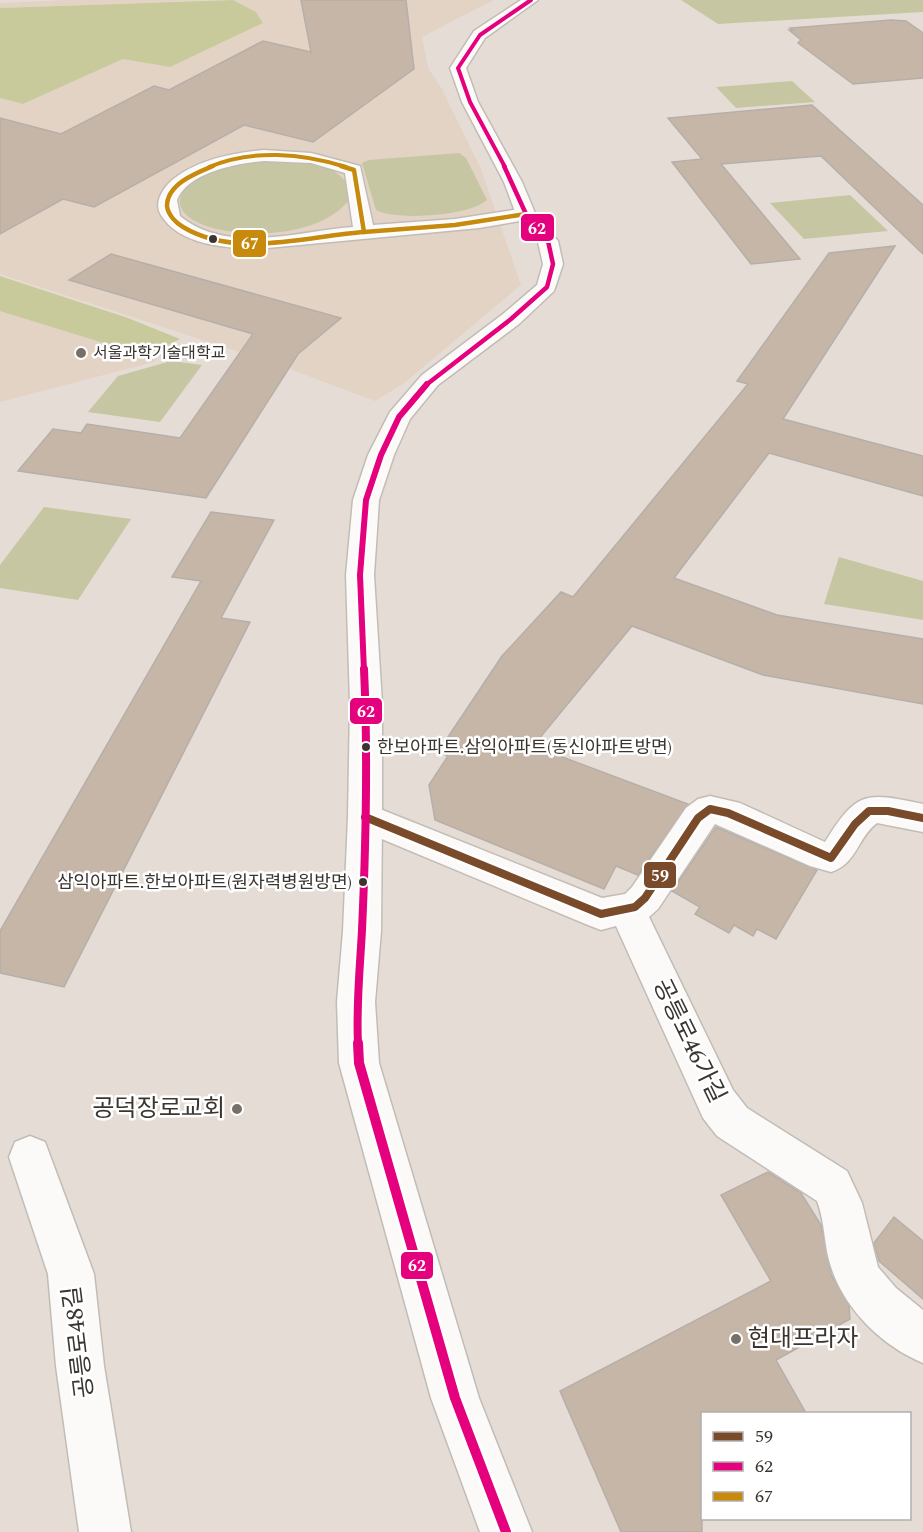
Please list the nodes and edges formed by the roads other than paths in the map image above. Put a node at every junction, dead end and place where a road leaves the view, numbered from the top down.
1 (531, 0) edge
2 (526, 214) junction
3 (364, 232) junction
4 (365, 817) junction
5 (923, 818) edge
6 (627, 910) junction
7 (30, 1157) dead end
8 (923, 1339) edge
9 (105, 1532) edge
10 (506, 1532) edge

1 - 2 street
2 - 3 street
2 - 4 street
3 - 3 street
4 - 6 street
4 - 10 street
5 - 6 street
6 - 8 street, 공릉로46가길
7 - 9 street, 공릉로48길

